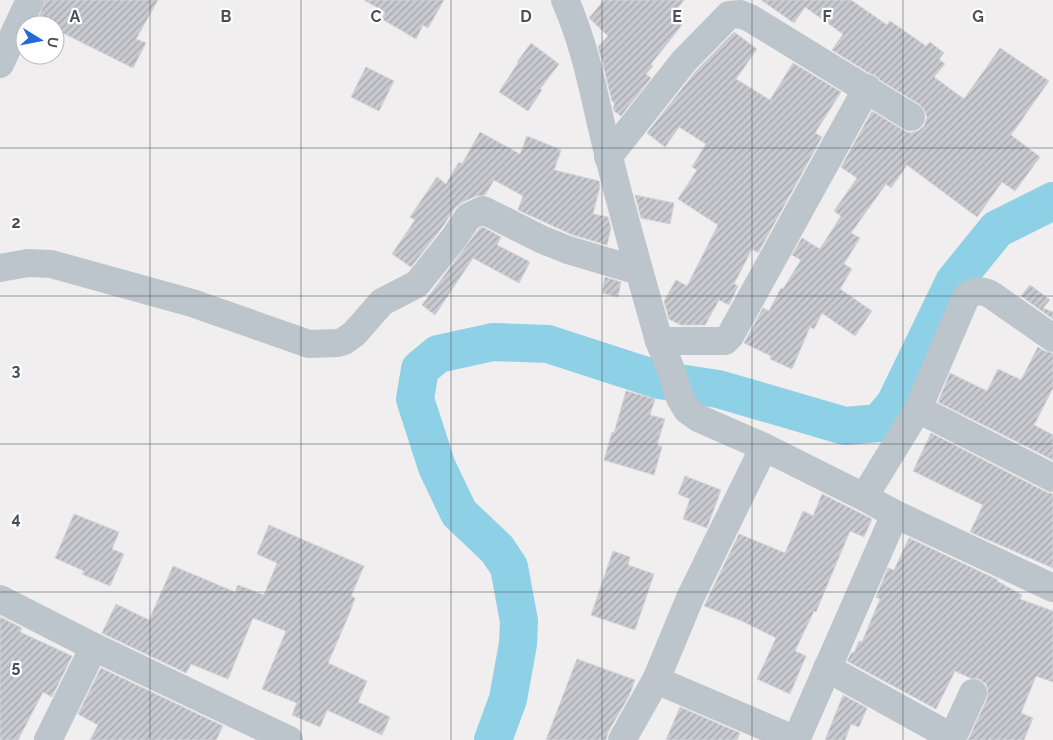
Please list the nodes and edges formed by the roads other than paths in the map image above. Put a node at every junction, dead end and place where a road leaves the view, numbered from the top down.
1 (30, 0) edge
2 (565, 0) edge
3 (0, 64) edge
4 (868, 88) junction
5 (911, 117) dead end
6 (608, 157) junction
7 (0, 268) edge
8 (639, 271) junction
9 (1053, 338) edge
10 (658, 341) junction
11 (918, 409) junction
12 (764, 446) junction
13 (1053, 478) edge
14 (864, 497) junction
15 (895, 514) junction
16 (1053, 588) edge
17 (0, 599) edge
18 (94, 646) junction
19 (827, 668) junction
20 (656, 680) junction
21 (973, 693) dead end
22 (48, 740) edge
23 (289, 740) edge
24 (622, 740) edge
25 (796, 740) edge

1 - 3 street
2 - 6 street
4 - 5 street
4 - 6 street
4 - 10 street
6 - 8 street
7 - 8 street
8 - 10 street
9 - 11 street
10 - 12 street
11 - 13 street
11 - 14 street
12 - 14 street
12 - 20 street
14 - 15 street
15 - 16 street
15 - 19 street
17 - 18 street
18 - 22 street
18 - 23 street
19 - 21 street
19 - 25 street
20 - 24 street
20 - 25 street

